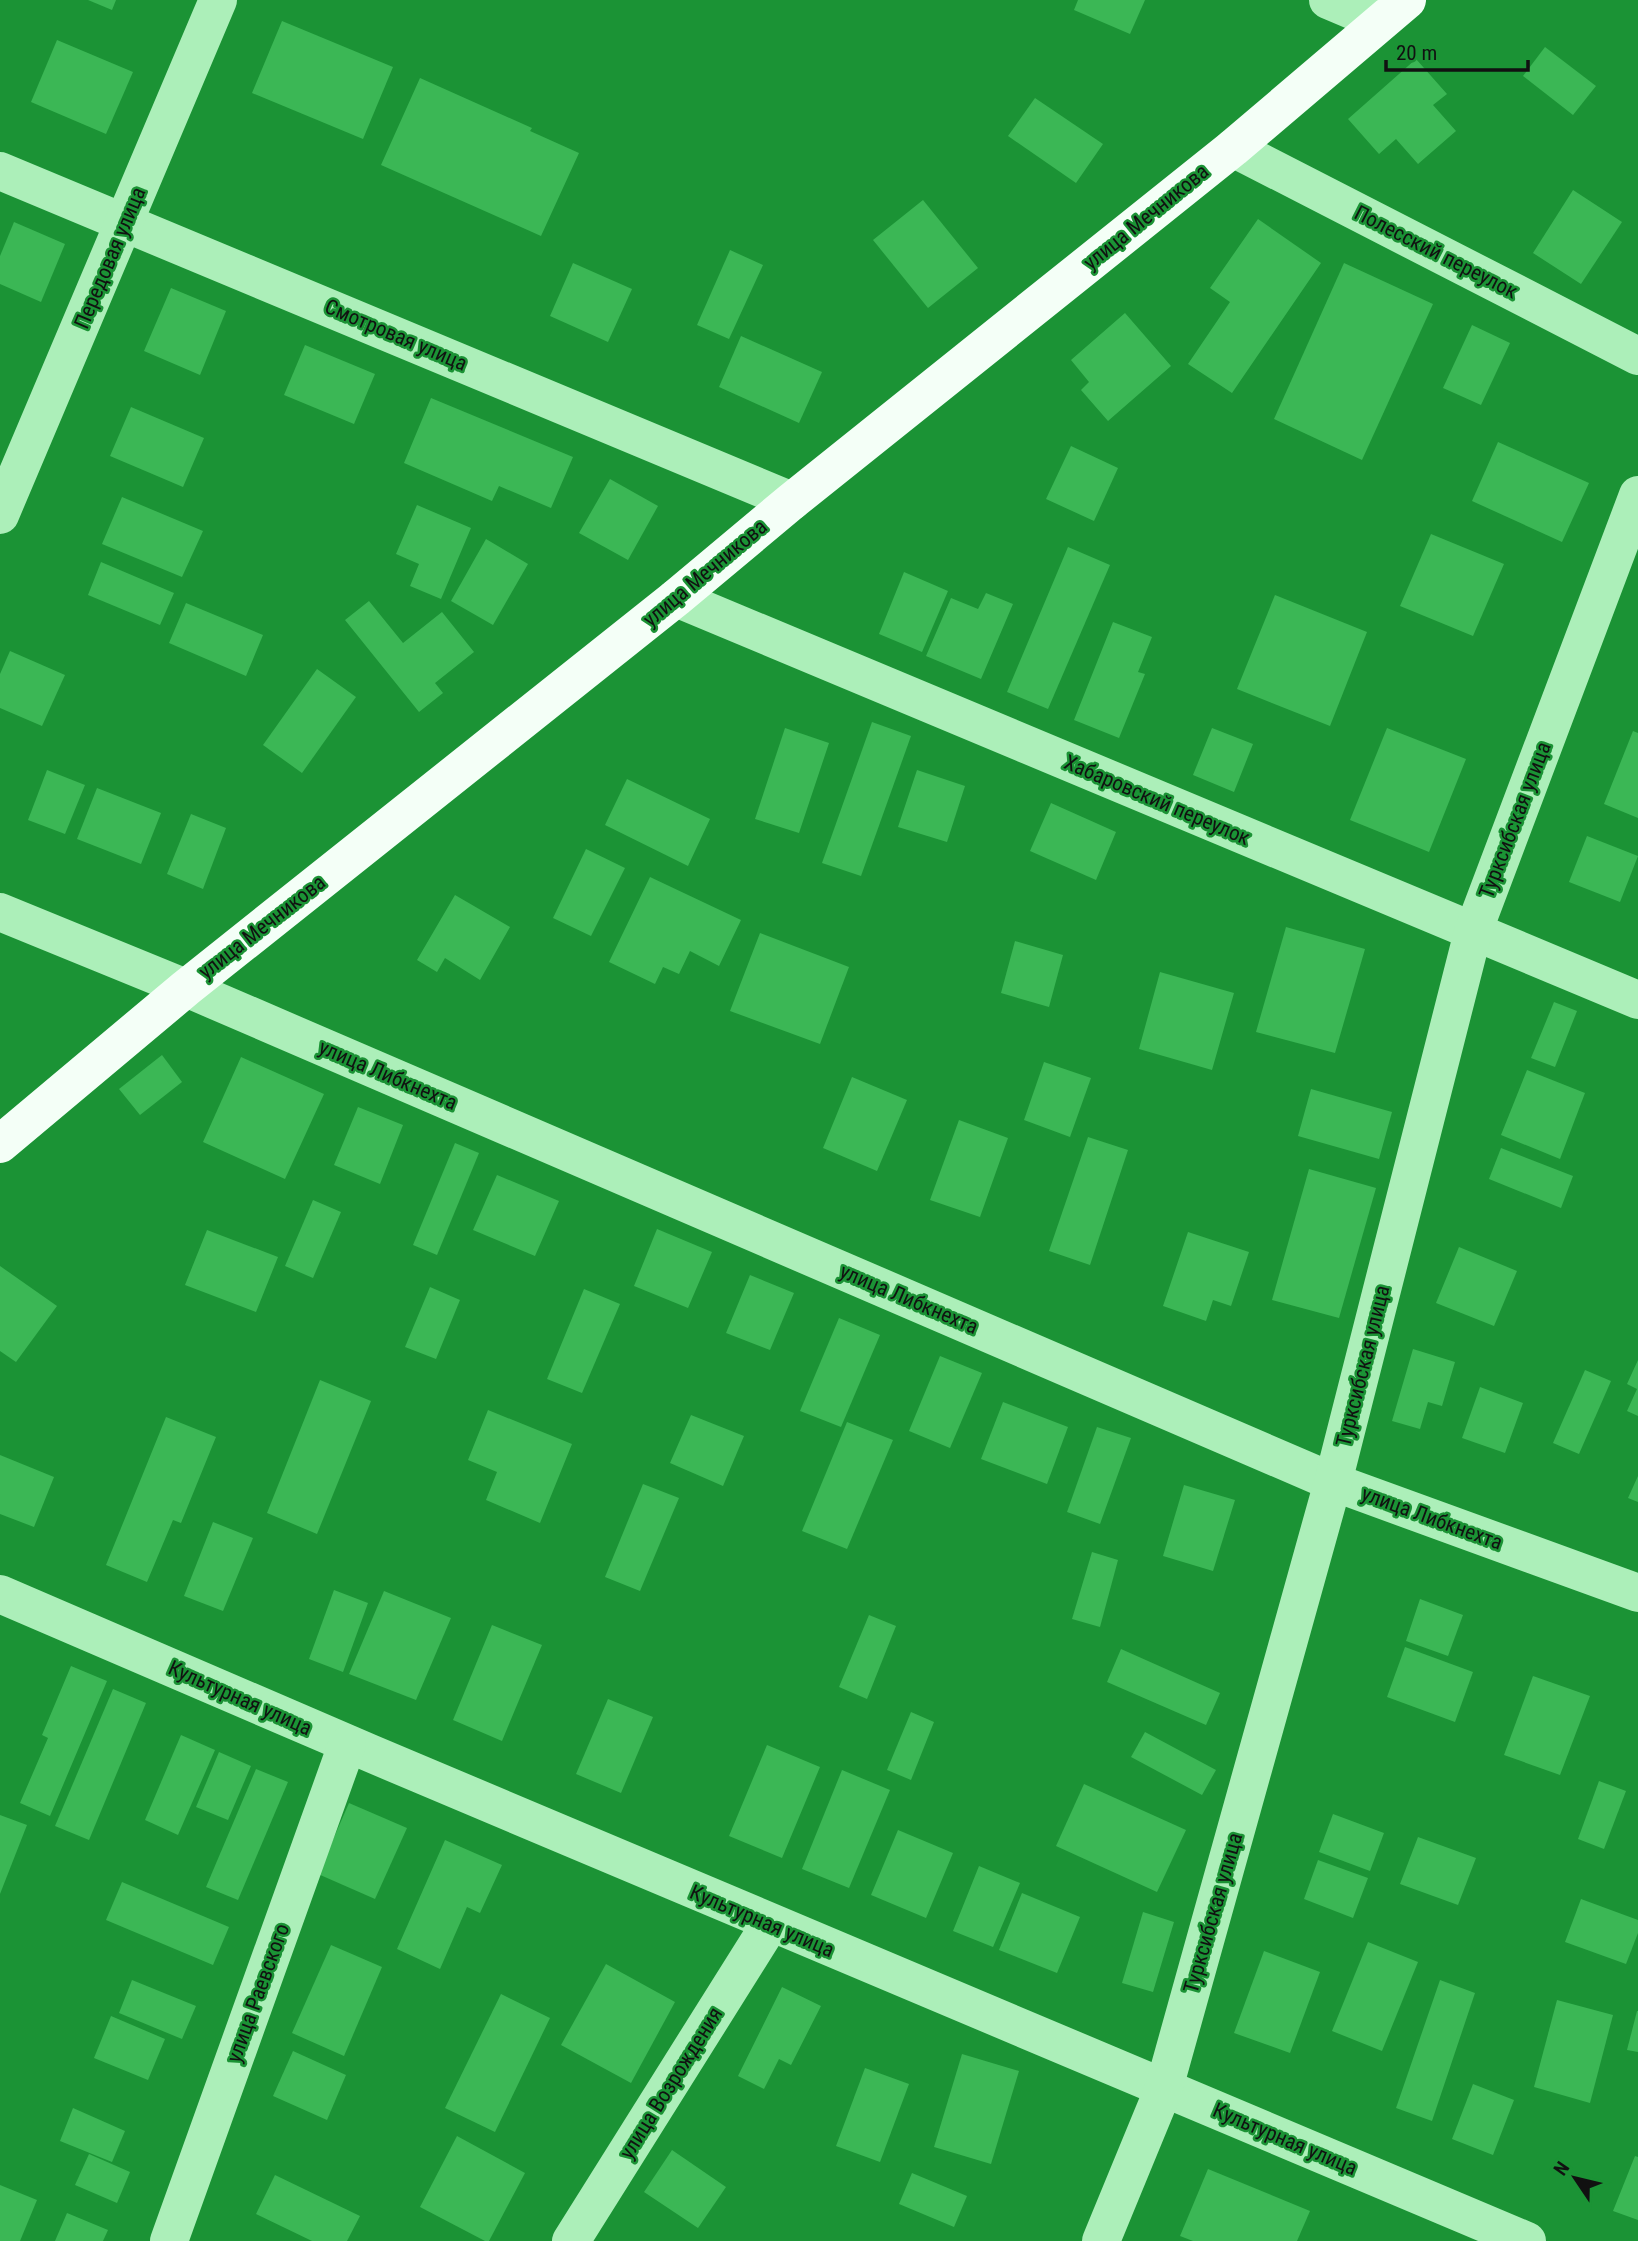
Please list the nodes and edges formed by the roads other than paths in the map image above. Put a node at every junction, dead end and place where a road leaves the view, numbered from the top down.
1 (218, 0) edge
2 (1328, 0) edge
3 (1394, 11) edge
4 (1233, 148) junction
5 (0, 171) edge
6 (125, 222) junction
7 (1638, 356) edge
8 (1638, 495) edge
9 (792, 500) junction
10 (0, 515) edge
11 (676, 598) junction
12 (0, 912) edge
13 (1473, 932) junction
14 (186, 988) junction
15 (1638, 999) edge
16 (0, 1144) edge
17 (1333, 1482) junction
18 (1638, 1593) edge
19 (0, 1594) edge
20 (347, 1745) junction
21 (770, 1924) junction
22 (1164, 2088) junction
23 (169, 2241) edge
24 (571, 2241) edge
25 (1101, 2241) edge
26 (1527, 2241) edge

1 - 6 street, Передовая улица
2 - 3 street
3 - 4 main road, улица Мечникова
4 - 7 street, Полесский переулок
4 - 9 main road, улица Мечникова
5 - 6 street, Смотровая улица
6 - 9 street, Смотровая улица
6 - 10 street, Передовая улица
8 - 13 street, Турксибская улица
9 - 11 main road, улица Мечникова
11 - 13 street, Хабаровский переулок
11 - 14 main road, улица Мечникова
12 - 14 street, улица Либкнехта
13 - 15 street, Хабаровский переулок
13 - 17 street, Турксибская улица
14 - 16 main road, улица Мечникова
14 - 17 street, улица Либкнехта
17 - 18 street, улица Либкнехта
17 - 22 street, Турксибская улица
19 - 20 street, Культурная улица
20 - 21 street, Культурная улица
20 - 23 street, улица Раевского
21 - 22 street, Культурная улица
21 - 24 street, улица Возрождения
22 - 25 street, Турксибская улица
22 - 26 street, Культурная улица

